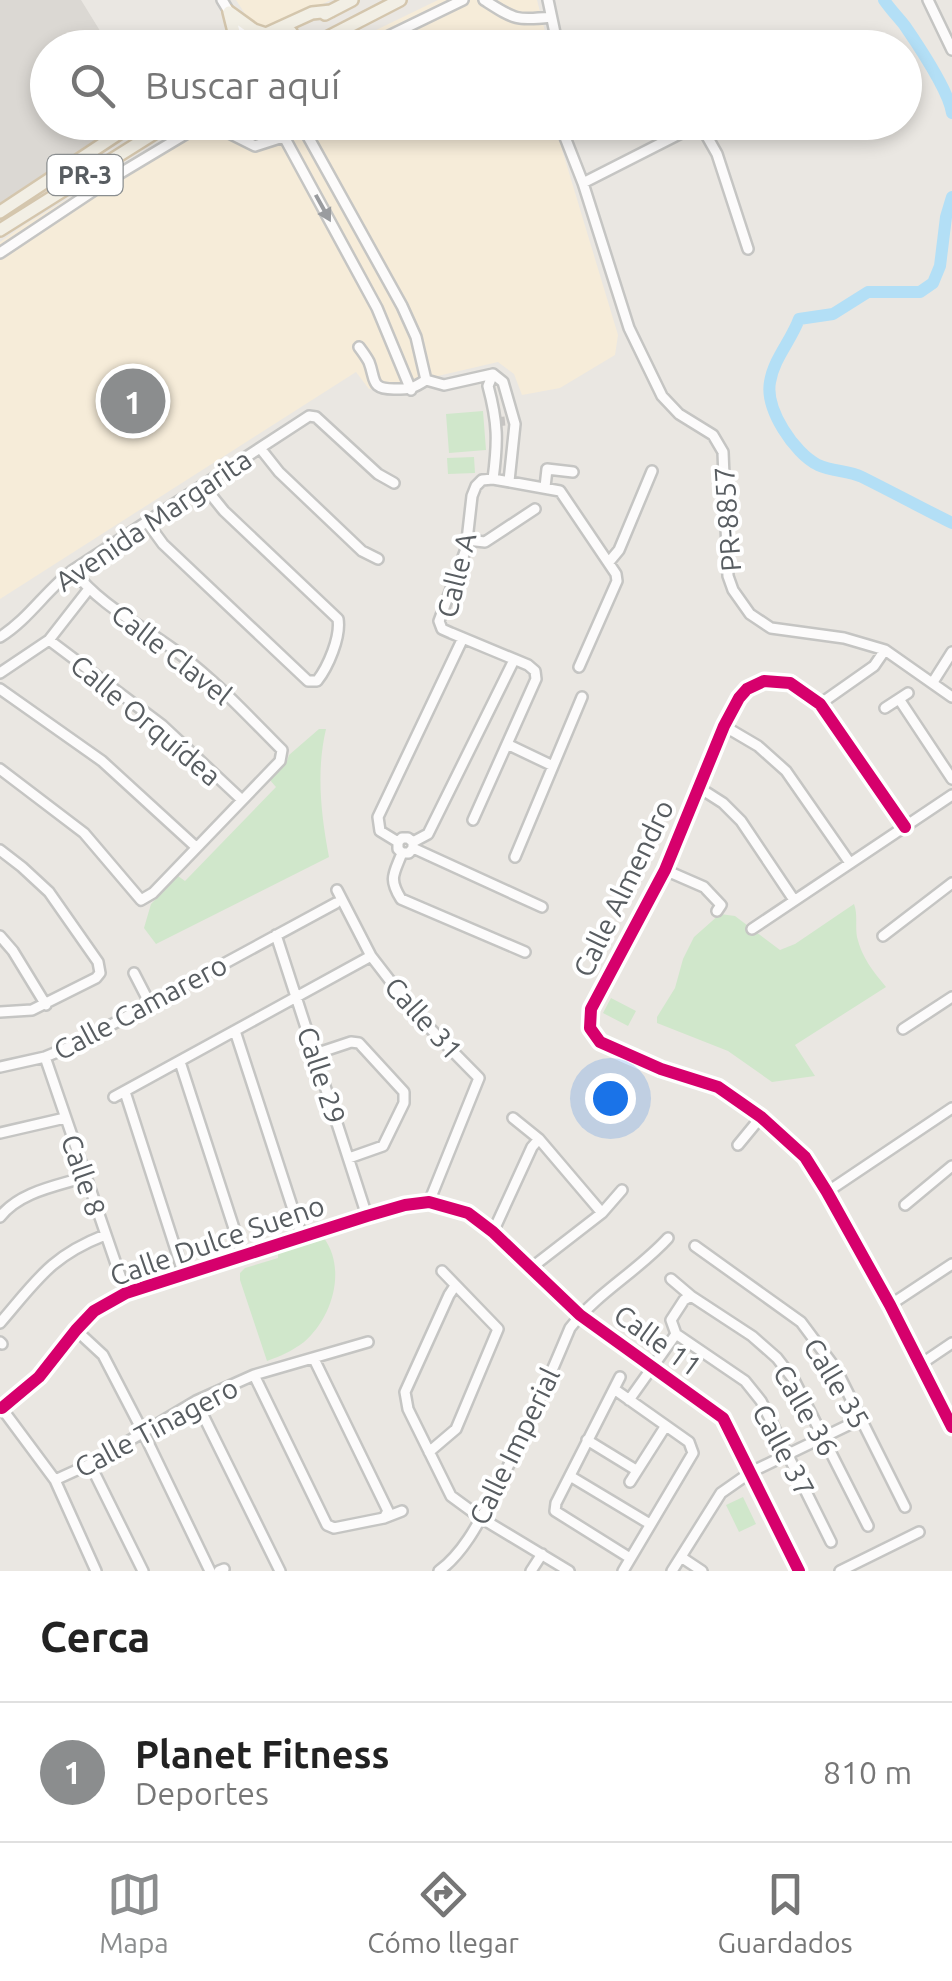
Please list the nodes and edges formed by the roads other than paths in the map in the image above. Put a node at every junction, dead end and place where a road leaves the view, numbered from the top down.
1 (352, 0) edge
2 (400, 0) edge
3 (463, 0) edge
4 (484, 0) edge
5 (548, 0) edge
6 (930, 0) edge
7 (225, 6) edge
8 (331, 11) junction
9 (551, 17) junction
10 (232, 30) edge
11 (240, 30) edge
12 (254, 30) edge
13 (275, 30) edge
14 (295, 30) edge
15 (345, 30) edge
16 (401, 30) edge
17 (553, 30) edge
18 (952, 50) edge
19 (109, 140) edge
20 (143, 140) edge
21 (177, 140) edge
22 (243, 140) edge
23 (274, 140) edge
24 (285, 140) edge
25 (312, 140) edge
26 (566, 140) edge
27 (668, 140) edge
28 (710, 140) edge
29 (583, 183) junction
30 (0, 212) edge
31 (0, 230) edge
32 (748, 249) dead end
33 (0, 253) edge
34 (360, 347) dead end
35 (493, 374) junction
36 (426, 380) junction
37 (410, 390) junction
38 (260, 448) junction
39 (652, 471) dead end
40 (573, 472) dead end
41 (492, 478) junction
42 (510, 482) junction
43 (394, 483) dead end
44 (204, 485) junction
45 (545, 487) junction
46 (535, 508) dead end
47 (147, 522) junction
48 (467, 540) junction
49 (378, 558) dead end
50 (609, 562) junction
51 (73, 570) junction
52 (88, 590) junction
53 (0, 637) edge
54 (463, 638) junction
55 (49, 640) junction
56 (885, 650) junction
57 (952, 652) edge
58 (514, 660) junction
59 (578, 667) dead end
60 (0, 673) edge
61 (933, 682) junction
62 (0, 689) edge
63 (582, 697) dead end
64 (952, 697) edge
65 (820, 704) junction
66 (885, 708) dead end
67 (724, 726) junction
68 (507, 744) junction
69 (553, 766) junction
70 (0, 769) edge
71 (952, 779) edge
72 (698, 787) junction
73 (952, 795) edge
74 (242, 800) junction
75 (473, 820) dead end
76 (905, 827) junction
77 (413, 845) junction
78 (196, 847) junction
79 (400, 848) junction
80 (0, 850) edge
81 (515, 857) dead end
82 (850, 864) junction
83 (665, 870) junction
84 (952, 883) edge
85 (338, 890) dead end
86 (794, 900) junction
87 (336, 903) dead end
88 (542, 907) dead end
89 (717, 911) dead end
90 (752, 929) dead end
91 (276, 935) junction
92 (0, 936) edge
93 (883, 936) dead end
94 (525, 952) dead end
95 (371, 956) junction
96 (134, 973) dead end
97 (952, 996) edge
98 (296, 998) junction
99 (150, 1004) junction
100 (46, 1005) junction
101 (0, 1012) edge
102 (903, 1029) dead end
103 (235, 1031) junction
104 (315, 1054) junction
105 (44, 1057) junction
106 (180, 1062) junction
107 (0, 1067) edge
108 (125, 1092) junction
109 (114, 1097) dead end
110 (952, 1108) edge
111 (761, 1117) junction
112 (64, 1118) junction
113 (513, 1118) dead end
114 (0, 1133) edge
115 (539, 1139) junction
116 (738, 1145) dead end
117 (349, 1158) junction
118 (952, 1166) edge
119 (84, 1177) junction
120 (622, 1190) dead end
121 (827, 1192) junction
122 (429, 1202) junction
123 (905, 1206) dead end
124 (602, 1213) junction
125 (367, 1216) junction
126 (0, 1217) edge
127 (492, 1232) junction
128 (106, 1236) junction
129 (302, 1237) junction
130 (668, 1238) dead end
131 (695, 1246) dead end
132 (242, 1256) junction
133 (952, 1264) edge
134 (531, 1268) junction
135 (442, 1271) dead end
136 (184, 1274) junction
137 (671, 1279) dead end
138 (455, 1286) junction
139 (126, 1293) junction
140 (691, 1296) junction
141 (890, 1306) junction
142 (580, 1315) junction
143 (0, 1322) edge
144 (76, 1330) junction
145 (676, 1334) junction
146 (368, 1342) dead end
147 (952, 1342) edge
148 (314, 1358) junction
149 (921, 1364) junction
150 (652, 1366) junction
151 (254, 1375) junction
152 (620, 1377) dead end
153 (614, 1389) junction
154 (630, 1400) junction
155 (196, 1401) junction
156 (1, 1407) edge
157 (861, 1420) junction
158 (665, 1426) junction
159 (952, 1427) edge
160 (144, 1432) junction
161 (825, 1438) junction
162 (587, 1440) junction
163 (428, 1452) junction
164 (788, 1455) junction
165 (90, 1464) junction
166 (636, 1470) junction
167 (751, 1472) junction
168 (570, 1476) junction
169 (55, 1480) junction
170 (630, 1482) dead end
171 (904, 1507) dead end
172 (402, 1511) dead end
173 (384, 1518) junction
174 (481, 1518) junction
175 (650, 1524) junction
176 (868, 1526) dead end
177 (919, 1532) dead end
178 (831, 1542) dead end
179 (542, 1554) junction
180 (681, 1557) junction
181 (630, 1558) junction
182 (860, 1566) edge
183 (842, 1570) edge
184 (96, 1571) edge
185 (143, 1571) edge
186 (210, 1571) edge
187 (280, 1571) edge
188 (439, 1571) edge
189 (531, 1571) edge
190 (569, 1571) edge
191 (623, 1571) edge
192 (672, 1571) edge
193 (702, 1571) edge
194 (800, 1571) edge

1 - 8 main road
2 - 15 main road
3 - 16 street
4 - 9 street
5 - 9 street
6 - 18 street
7 - 10 main road
7 - 11 street
7 - 12 main road
8 - 13 main road
8 - 14 main road
9 - 17 street
19 - 30 main road, PR-3
20 - 31 main road, PR-3
21 - 33 street
22 - 23 street
24 -> 37 street
25 - 36 street
26 - 29 street, PR-8857
27 - 29 street
28 - 32 street
29 - 56 street, PR-8857
34 - 37 street
35 - 36 street
35 - 41 street
35 - 42 street
36 - 37 street
38 - 43 street, Avenida Margarita
38 - 44 street, Avenida Margarita
38 - 49 street
39 - 50 street
40 - 45 street
41 - 42 street
41 - 48 street, Calle A
42 - 45 street
44 - 47 street, Avenida Margarita
44 - 47 street
45 - 50 street
46 - 48 street
47 - 51 street, Avenida Margarita
48 - 54 street, Calle A
50 - 59 street
51 - 52 street, Calle Clavel
51 - 53 street, Avenida Margarita
52 - 55 street
52 - 74 street, Calle Clavel
54 - 58 street, Calle A
54 - 79 street
55 - 60 street
55 - 74 street, Calle Orquídea
56 - 61 street, PR-8857
56 - 65 street
57 - 61 street
58 - 68 street
58 - 77 street
61 - 64 street, PR-8857
62 - 78 street
63 - 69 street
65 - 67 street, Calle Almendro
65 - 76 street, Calle Almendro
66 - 71 street
67 - 72 street, Calle Almendro
67 - 82 street
68 - 69 street
68 - 75 street
69 - 81 street
70 - 78 street
72 - 83 street, Calle Almendro
72 - 86 street
73 - 76 street
74 - 78 street
76 - 82 street
77 - 79 street
77 - 88 street
79 - 94 street
80 - 100 street
82 - 86 street
83 - 89 street
83 - 111 street, Calle Almendro
84 - 93 street
85 - 95 street, Calle 31
86 - 90 street
87 - 91 street, Calle Camarero
91 - 98 street, Calle 29
91 - 99 street, Calle Camarero
92 - 100 street
95 - 98 street
95 - 122 street, Calle 31
96 - 99 street
97 - 102 street
98 - 103 street
98 - 104 street, Calle 29
99 - 105 street, Calle Camarero
100 - 101 street
103 - 106 street
103 - 129 street
104 - 117 street, Calle 29
104 - 117 street
105 - 107 street, Calle Camarero
105 - 112 street, Calle 8
106 - 108 street
106 - 132 street
108 - 109 street
108 - 136 street
110 - 121 street
111 - 116 street
111 - 121 street, Calle Almendro
112 - 114 street
112 - 119 street, Calle 8
113 - 115 street
115 - 124 street
115 - 127 street
117 - 125 street, Calle 29
118 - 123 street
119 - 126 street
119 - 128 street, Calle 8
120 - 124 street
121 - 141 street, Calle Almendro
122 - 125 street, Calle Dulce Sueno
122 - 127 street, Calle 11
124 - 134 street
125 - 129 street, Calle Dulce Sueno
127 - 134 street, Calle 11
128 - 139 street, Calle 8
128 - 143 street
129 - 132 street, Calle Dulce Sueno
130 - 142 street
131 - 157 street, Calle 35
132 - 136 street, Calle Dulce Sueno
133 - 141 street
134 - 142 street, Calle 11
135 - 138 street
136 - 139 street, Calle Dulce Sueno
137 - 140 street, Calle 36
138 - 163 street
138 - 163 street
139 - 144 street, Calle Dulce Sueno
140 - 145 street
140 - 161 street, Calle 36
141 - 149 street, Calle Almendro
142 - 150 street, Calle 11
142 - 174 street, Calle Imperial
144 - 156 street, Calle Dulce Sueno
144 - 160 street
145 - 150 street
145 - 164 street, Calle 37
146 - 148 street, Calle Tinagero
147 - 149 street
148 - 151 street, Calle Tinagero
148 - 173 street
149 - 159 street, Calle Almendro
150 - 154 street
150 - 167 street, Calle 11
151 - 155 street, Calle Tinagero
151 - 173 street
152 - 153 street
153 - 154 street
153 - 162 street
154 - 158 street
155 - 160 street, Calle Tinagero
155 - 187 street
156 - 169 street
157 - 161 street
157 - 171 street, Calle 35
158 - 166 street
158 - 175 street
160 - 165 street, Calle Tinagero
160 - 186 street
161 - 164 street
161 - 176 street, Calle 36
162 - 166 street
162 - 168 street
163 - 174 street
164 - 167 street
164 - 178 street, Calle 37
165 - 169 street, Calle Tinagero
165 - 185 street
166 - 170 street
167 - 180 street
167 - 194 street, Calle 11
168 - 175 street
168 - 181 street
169 - 184 street
172 - 173 street
174 - 179 street
174 - 188 street, Calle Imperial
175 - 181 street
177 - 182 street
179 - 189 street
179 - 190 street
180 - 192 street
180 - 193 street
181 - 191 street
182 - 183 street

